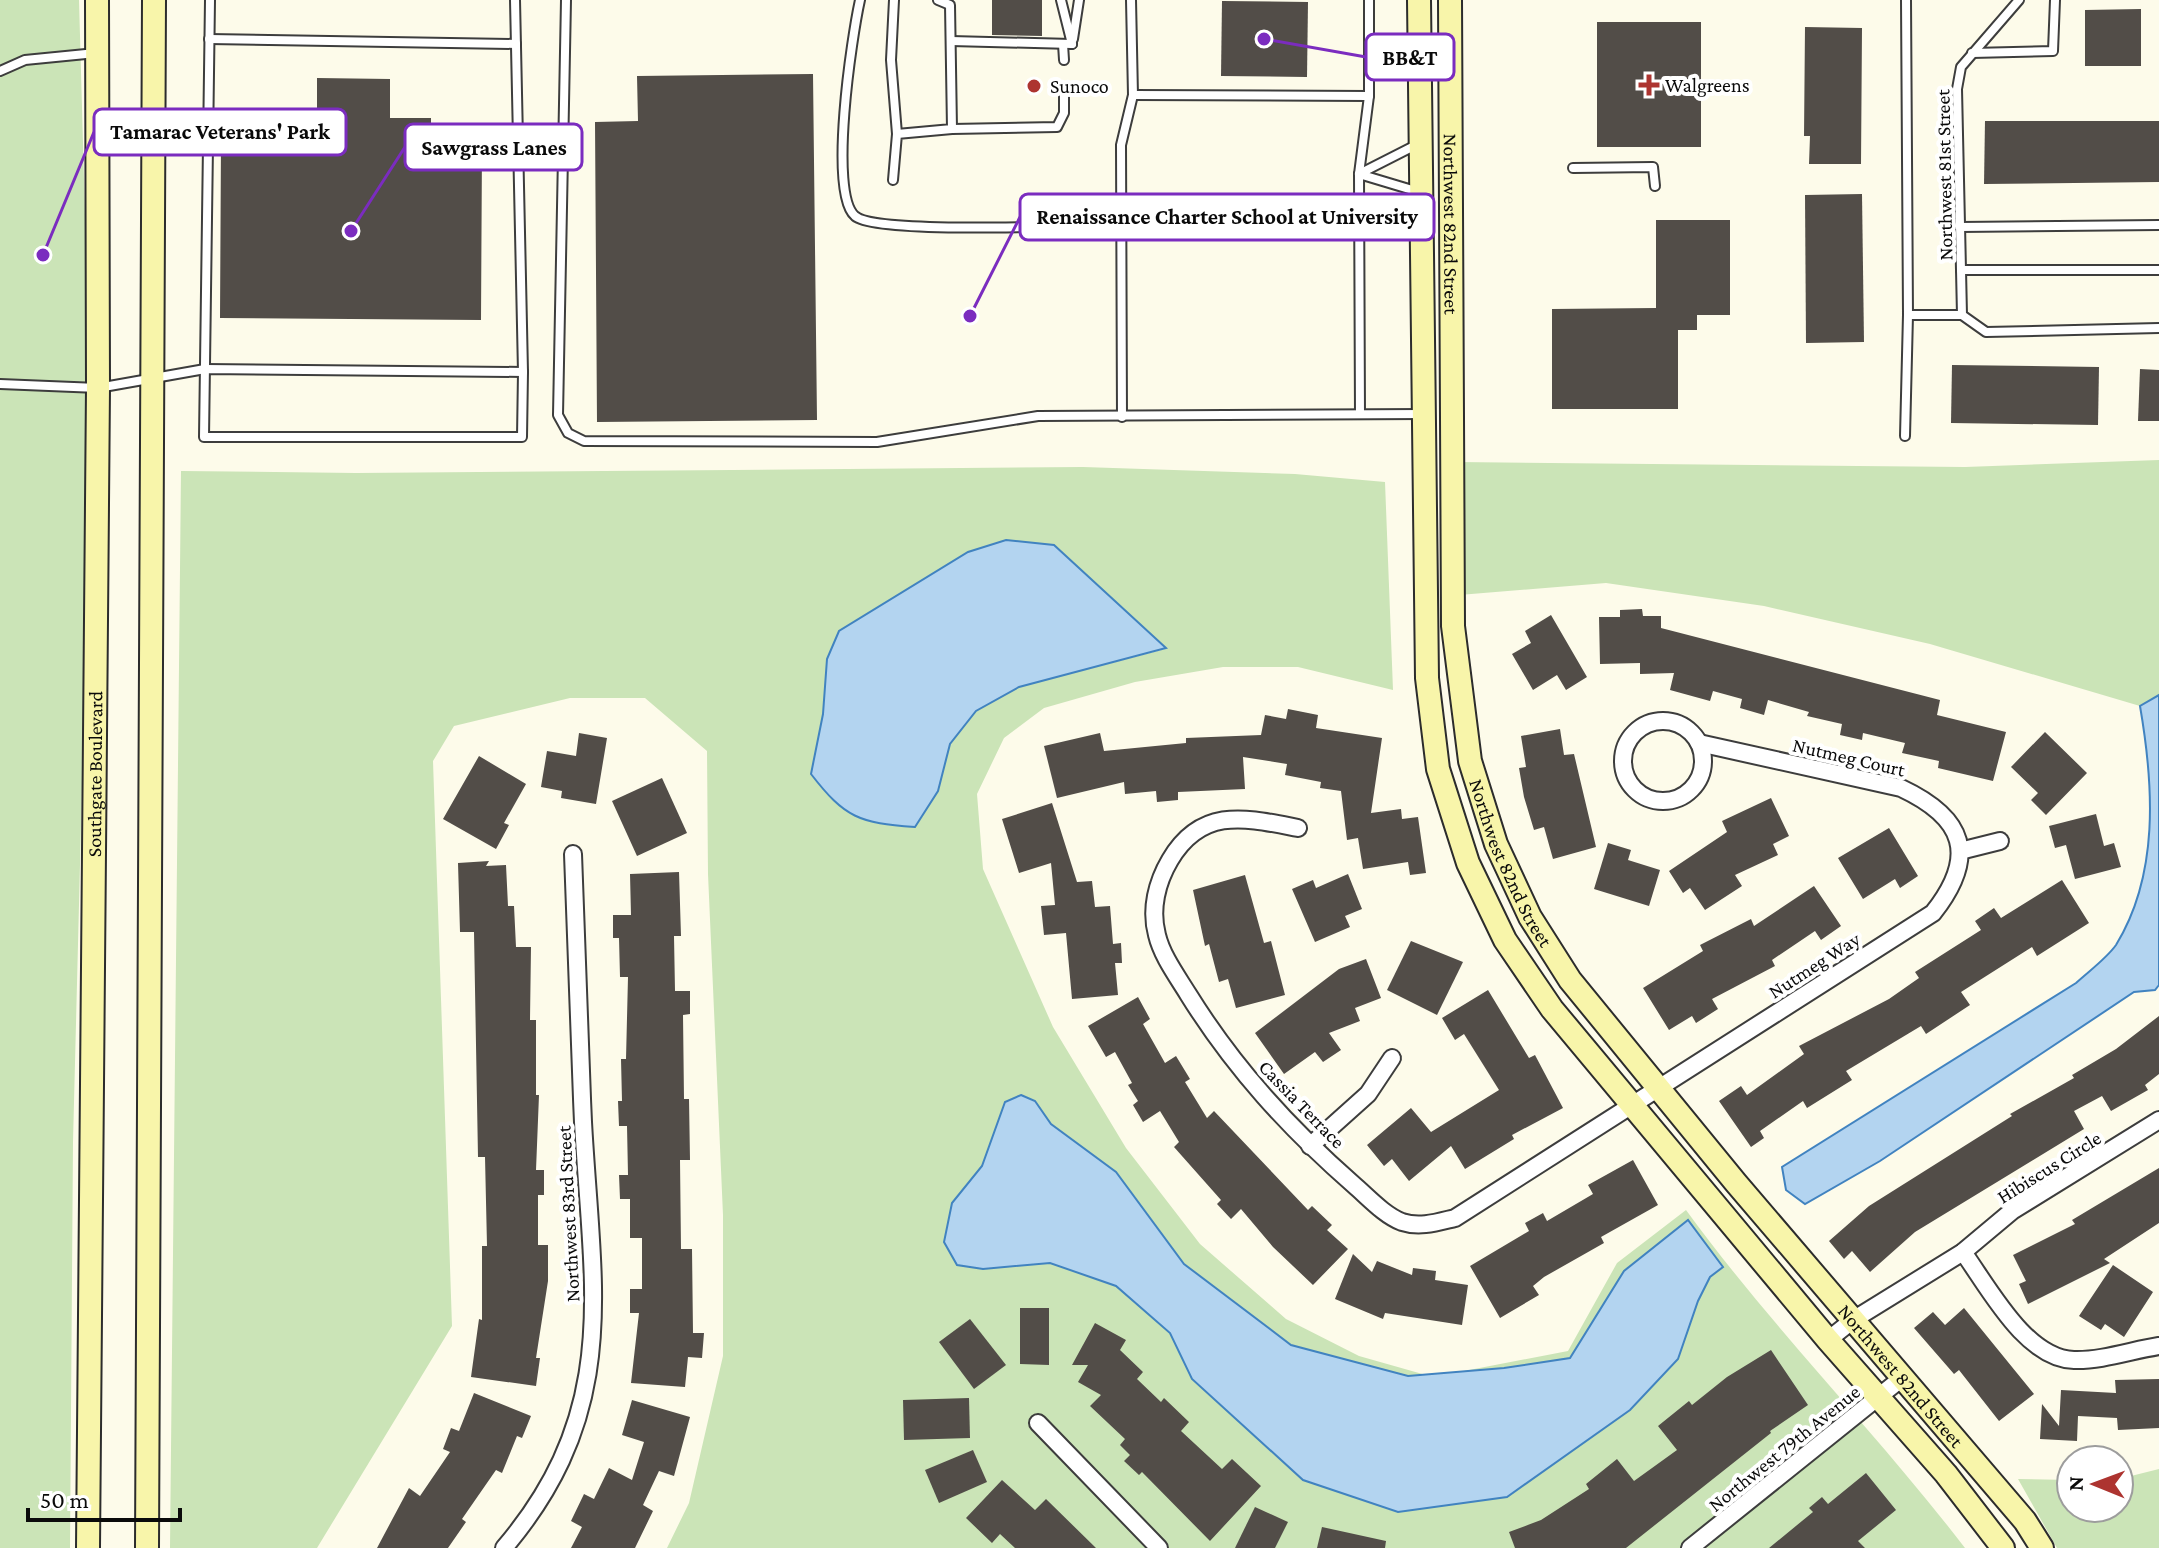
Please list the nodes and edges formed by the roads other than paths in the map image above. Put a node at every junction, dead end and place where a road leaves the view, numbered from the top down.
1 (97, 0) edge
2 (154, 0) edge
3 (210, 0) edge
4 (515, 0) edge
5 (566, 0) edge
6 (860, 0) edge
7 (894, 0) edge
8 (938, 0) edge
9 (1061, 0) edge
10 (1079, 0) edge
11 (1131, 0) edge
12 (1369, 0) edge
13 (1419, 0) edge
14 (1450, 0) edge
15 (1906, 0) edge
16 (2019, 0) edge
17 (2055, 0) edge
18 (209, 39) junction
19 (951, 41) junction
20 (516, 44) junction
21 (1068, 44) junction
22 (97, 53) junction
23 (1972, 53) junction
24 (1064, 60) dead end
25 (0, 71) edge
26 (1064, 95) dead end
27 (1133, 95) junction
28 (1369, 96) junction
29 (952, 129) junction
30 (897, 134) junction
31 (1420, 142) junction
32 (1573, 168) dead end
33 (1359, 174) junction
34 (893, 180) dead end
35 (1655, 186) dead end
36 (1421, 192) junction
37 (1123, 225) junction
38 (2159, 225) edge
39 (1960, 227) junction
40 (1961, 270) junction
41 (2159, 270) edge
42 (1908, 315) junction
43 (1962, 315) junction
44 (2159, 328) edge
45 (205, 369) junction
46 (523, 372) junction
47 (152, 378) junction
48 (0, 384) edge
49 (98, 388) junction
50 (1360, 414) junction
51 (1425, 414) junction
52 (1122, 417) junction
53 (1905, 436) dead end
54 (1699, 743) junction
55 (1298, 828) dead end
56 (2000, 841) dead end
57 (1960, 851) junction
58 (573, 854) dead end
59 (1392, 1058) dead end
60 (1659, 1089) junction
61 (1632, 1106) junction
62 (2159, 1120) edge
63 (1310, 1146) junction
64 (1963, 1252) junction
65 (1853, 1320) junction
66 (1828, 1340) junction
67 (2159, 1346) edge
68 (1902, 1378) junction
69 (1878, 1398) junction
70 (1038, 1423) dead end
71 (88, 1548) edge
72 (147, 1548) edge
73 (504, 1548) edge
74 (1159, 1548) edge
75 (1690, 1548) edge
76 (2003, 1548) edge
77 (2042, 1548) edge

1 - 22 street, Southgate Boulevard
2 - 47 street
3 - 18 lane
4 - 20 lane
5 - 52 lane
6 - 37 lane
7 - 30 lane
8 - 19 lane
9 - 21 lane
10 - 21 lane
11 - 27 lane
12 - 28 lane
13 - 31 street, Northwest 82nd Street
14 - 60 street, Northwest 82nd Street
15 - 42 lane
16 - 23 lane, Northwest 81st Street
17 - 23 lane
18 - 20 lane
18 - 45 lane
19 - 21 lane
19 - 29 lane
20 - 46 lane
21 - 24 lane
22 - 25 lane
22 - 49 street, Southgate Boulevard
23 - 39 lane, Northwest 81st Street
26 - 29 lane
27 - 28 lane
27 - 37 lane
28 - 33 lane
29 - 30 lane
30 - 34 lane
31 - 33 lane
31 - 36 street, Northwest 82nd Street
32 - 35 lane
33 - 36 lane
33 - 50 lane
36 - 51 street, Northwest 82nd Street
37 - 52 lane
38 - 39 lane
39 - 40 lane, Northwest 81st Street
40 - 41 lane, Northwest 81st Street
40 - 43 lane
42 - 43 lane
42 - 53 lane
43 - 44 lane
45 - 46 lane
45 - 46 lane
45 - 47 lane
47 - 49 lane
47 - 72 street
48 - 49 lane
49 - 71 street, Southgate Boulevard
50 - 51 lane
50 - 52 lane
51 - 61 street, Northwest 82nd Street
54 - 54 street, Nutmeg Court
54 - 57 street, Nutmeg Court
55 - 63 street, Cassia Terrace
56 - 57 street
57 - 60 street, Nutmeg Way
58 - 73 street, Northwest 83rd Street
59 - 63 street
60 - 61 street, Cassia Terrace
60 - 65 street, Northwest 82nd Street
61 - 63 street, Cassia Terrace
61 - 66 street, Northwest 82nd Street
62 - 64 street, Hibiscus Circle
64 - 65 street, Hibiscus Circle
64 - 67 street
65 - 66 street, Hibiscus Circle
65 - 68 street, Northwest 82nd Street
66 - 69 street, Northwest 82nd Street
68 - 69 street, Northwest 79th Avenue
68 - 77 street, Northwest 82nd Street
69 - 75 street, Northwest 79th Avenue
69 - 76 street, Northwest 82nd Street
70 - 74 street

